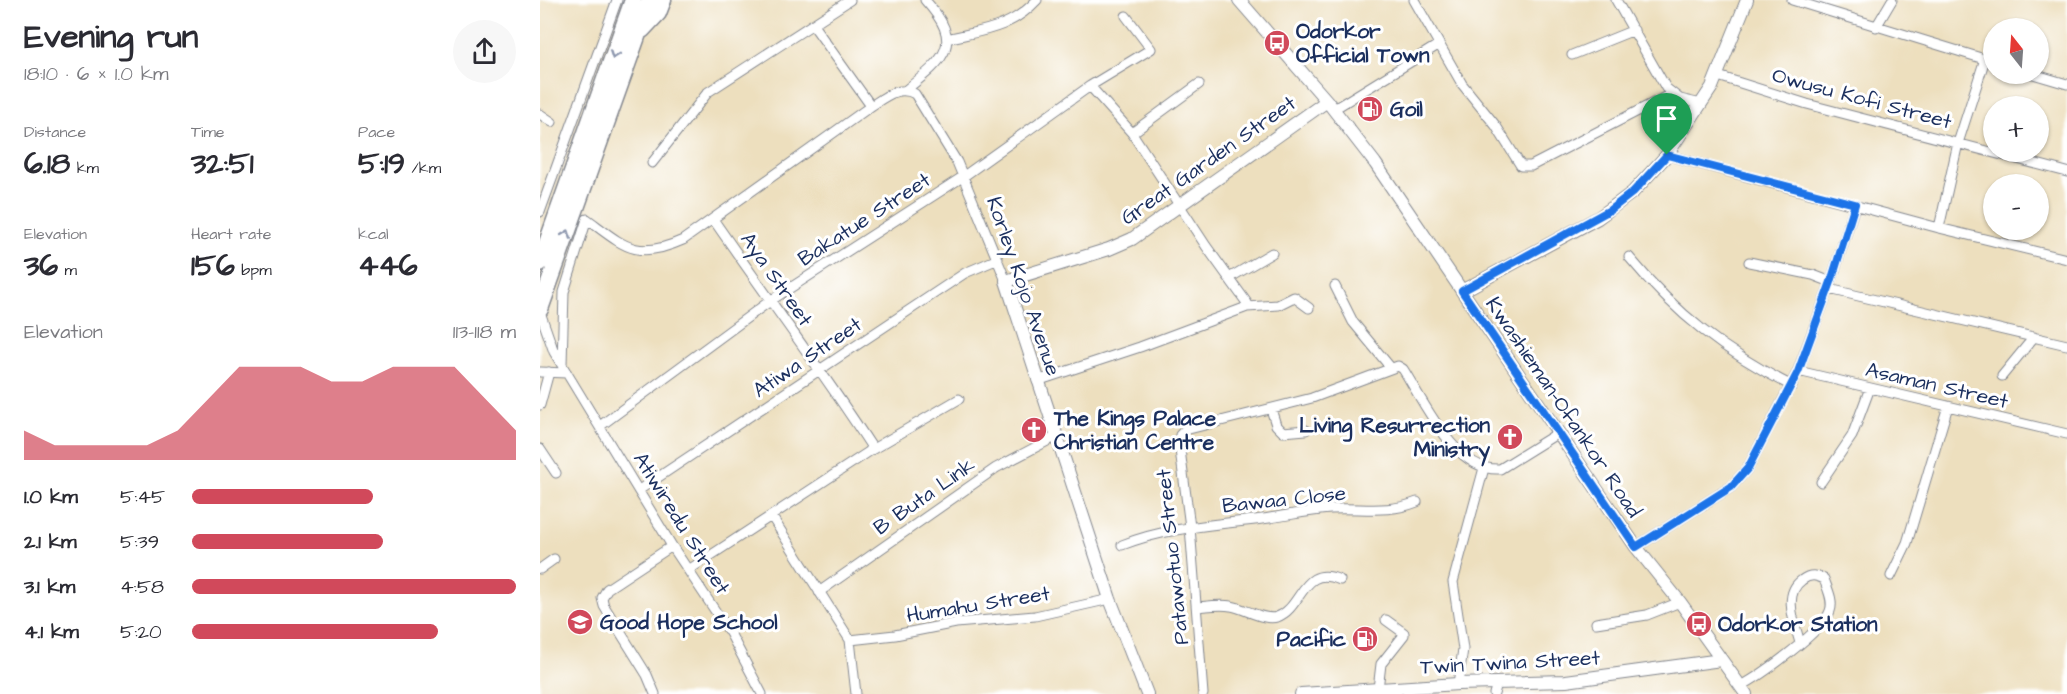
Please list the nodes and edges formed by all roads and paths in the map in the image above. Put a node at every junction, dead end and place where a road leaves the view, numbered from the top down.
1 (617, 0) edge
2 (633, 0) edge
3 (650, 0) edge
4 (663, 0) edge
5 (850, 0) edge
6 (925, 0) edge
7 (1037, 0) edge
8 (1239, 0) edge
9 (1414, 0) edge
10 (1616, 0) edge
11 (1747, 0) edge
12 (1792, 0) edge
13 (1892, 0) edge
14 (1126, 16) dead end
15 (813, 25) junction
16 (1876, 27) junction
17 (1634, 30) junction
18 (640, 33) junction
19 (947, 39) junction
20 (1438, 45) junction
21 (1572, 55) dead end
22 (1983, 58) edge
23 (1718, 76) junction
24 (1983, 76) edge
25 (2049, 79) edge
26 (1199, 84) dead end
27 (2067, 84) edge
28 (1090, 86) junction
29 (907, 89) junction
30 (1671, 94) junction
31 (1701, 104) junction
32 (1330, 105) junction
33 (871, 106) junction
34 (540, 114) edge
35 (552, 122) dead end
36 (1132, 133) junction
37 (1958, 143) junction
38 (1667, 155) junction
39 (652, 163) dead end
40 (2067, 172) edge
41 (964, 177) junction
42 (1855, 204) junction
43 (1180, 206) junction
44 (540, 212) edge
45 (558, 213) junction
46 (712, 219) junction
47 (1939, 228) junction
48 (540, 230) edge
49 (1272, 253) dead end
50 (1629, 257) dead end
51 (2067, 259) edge
52 (998, 260) junction
53 (1749, 262) dead end
54 (540, 263) edge
55 (1229, 278) junction
56 (1006, 281) junction
57 (1335, 286) dead end
58 (1830, 286) junction
59 (1462, 291) junction
60 (770, 301) junction
61 (1247, 307) junction
62 (1309, 308) dead end
63 (540, 310) edge
64 (2034, 338) junction
65 (2067, 345) edge
66 (1391, 368) junction
67 (565, 369) junction
68 (822, 369) junction
69 (545, 372) edge
70 (1798, 372) junction
71 (2002, 376) dead end
72 (1037, 381) junction
73 (1792, 386) junction
74 (1870, 388) junction
75 (959, 399) dead end
76 (540, 405) edge
77 (1948, 406) junction
78 (1271, 409) junction
79 (600, 426) junction
80 (1306, 430) dead end
81 (1558, 433) junction
82 (2067, 434) edge
83 (1055, 437) junction
84 (540, 449) edge
85 (873, 449) junction
86 (1484, 468) junction
87 (556, 473) dead end
88 (1821, 482) dead end
89 (639, 490) junction
90 (1417, 502) dead end
91 (772, 517) junction
92 (1190, 527) junction
93 (1122, 545) dead end
94 (672, 546) junction
95 (1636, 547) junction
96 (554, 559) dead end
97 (540, 569) edge
98 (690, 570) junction
99 (1891, 576) dead end
100 (1340, 580) dead end
101 (819, 592) junction
102 (1110, 599) junction
103 (1680, 602) junction
104 (1197, 606) junction
105 (1386, 620) dead end
106 (1596, 623) dead end
107 (850, 640) junction
108 (1800, 643) junction
109 (1721, 660) junction
110 (1458, 684) junction
111 (1378, 689) junction
112 (1744, 690) edge
113 (1497, 691) edge
114 (655, 694) edge
115 (762, 694) edge
116 (856, 694) edge
117 (1147, 694) edge
118 (1203, 694) edge
119 (1301, 694) edge

1 - 44 street
2 -> 45 highway
3 - 18 highway
4 - 18 highway
5 - 15 street
6 - 19 street
7 - 19 street
8 - 32 main road, Kwashieman-Ofankor Road
9 - 20 street
10 - 17 street
11 - 23 main road
12 - 16 street
13 - 16 street
14 - 28 street, Bakatue Street
15 - 33 street
15 - 39 street
16 - 22 street
17 - 21 street
17 - 30 street
63 -> 18 highway
19 - 29 street
20 - 30 street
20 - 32 street
23 - 31 main road
23 - 37 street, Owusu Kofi Street
24 - 37 street
25 - 27 street
26 - 36 street
28 - 36 street
28 - 41 street, Bakatue Street
29 - 33 street
29 - 41 street, Korley Kojo Avenue
30 - 31 street
31 - 38 main road
32 - 43 main road, Great Garden Street
32 - 59 main road, Kwashieman-Ofankor Road
33 - 46 street
34 - 35 street
36 - 43 street
37 - 40 street, Owusu Kofi Street
37 - 47 street
38 - 42 street
38 - 59 main road
41 - 52 street, Korley Kojo Avenue
41 - 60 street, Bakatue Street
42 - 47 street
42 - 58 street
43 - 55 street
43 - 56 main road, Great Garden Street
45 - 48 highway
45 - 54 highway
46 - 60 street, Aya Street
46 - 67 street
47 - 51 street
49 - 55 street
50 - 73 street
52 - 56 street, Korley Kojo Avenue
52 - 68 street, Atiwa Street
53 - 58 street
55 - 61 street
56 - 72 main road, Korley Kojo Avenue
57 - 66 street
58 - 64 street
58 - 70 street
59 - 81 main road, Kwashieman-Ofankor Road
60 - 68 street, Aya Street
60 - 79 street, Bakatue Street
61 - 62 street
61 - 72 street
63 - 67 street, Atiwiredu Street
64 - 65 street
64 - 71 street
66 - 78 street, Patawotuo Street
66 - 86 street
67 - 69 street
67 - 79 street, Atiwiredu Street
68 - 85 street, Aya Street
68 - 89 street, Atiwa Street
69 - 76 street
70 - 73 street
70 - 74 street, Asaman Street
72 - 83 main road, Korley Kojo Avenue
73 - 95 street
74 - 77 street, Asaman Street
74 - 88 street
75 - 85 street
77 - 82 street, Asaman Street
77 - 99 street
78 - 80 street
78 - 92 street, Patawotuo Street
79 - 89 street, Atiwiredu Street
81 - 86 street
81 - 95 main road, Kwashieman-Ofankor Road
83 - 101 street, B Buta Link
83 - 102 main road, Korley Kojo Avenue
84 - 87 street
85 - 91 street
86 - 110 street
89 - 94 street, Atiwiredu Street
90 - 92 street, Bawaa Close
91 - 98 street
91 - 101 street
92 - 93 street, Bawaa Close
92 - 104 street, Patawotuo Street
94 - 98 street, Atiwiredu Street
94 - 114 street
95 - 103 main road, Kwashieman-Ofankor Road
96 - 97 street
98 - 115 street, Atiwiredu Street
100 - 104 street
101 - 107 street
102 - 107 street, Humahu Street
102 - 117 main road, Korley Kojo Avenue
103 - 106 street
103 - 109 main road, Kwashieman-Ofankor Road
104 - 118 street, Patawotuo Street
105 - 111 street
107 - 116 street
108 - 108 street
108 - 112 street
109 - 112 main road, Kwashieman-Ofankor Road
109 - 113 main road, Twin Twina Street
110 - 111 main road, Twin Twina Street
110 - 113 main road, Twin Twina Street
111 - 119 main road, Twin Twina Street

